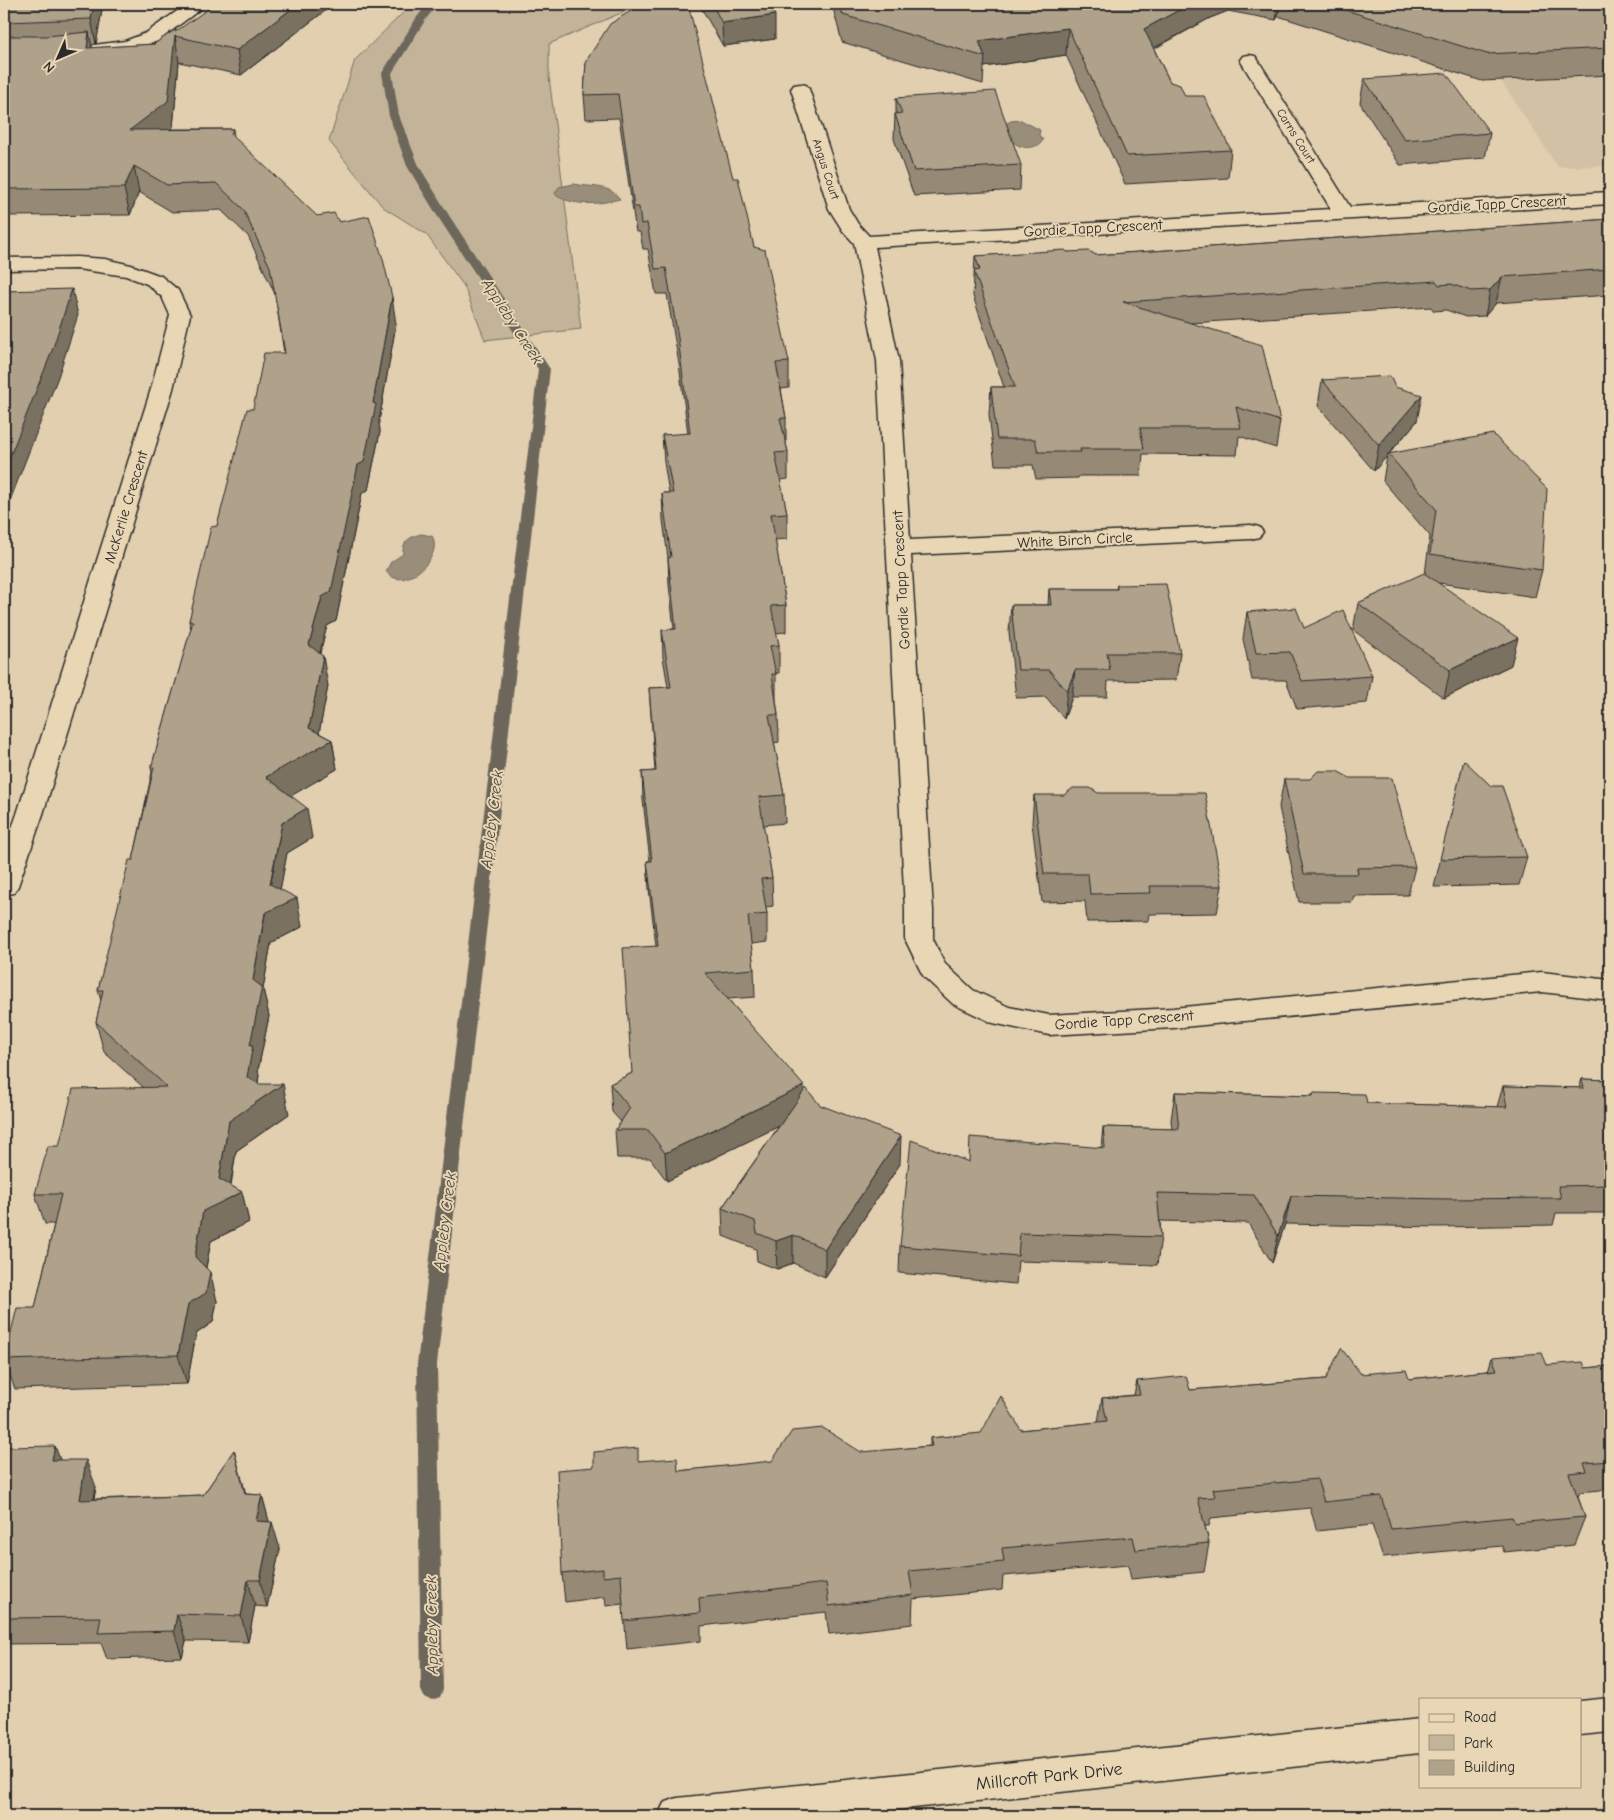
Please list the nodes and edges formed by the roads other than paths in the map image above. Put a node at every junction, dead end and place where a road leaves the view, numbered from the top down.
1 (198, 4) edge
2 (79, 51) edge
3 (1249, 60) dead end
4 (800, 89) dead end
5 (1610, 198) edge
6 (1344, 213) junction
7 (864, 242) junction
8 (4, 264) edge
9 (1251, 532) dead end
10 (899, 548) junction
11 (4, 886) edge
12 (1610, 990) edge
13 (1610, 1715) edge
14 (1582, 1718) edge
15 (1419, 1736) edge
16 (677, 1816) edge

1 - 2 street
3 - 6 street, Carns Court
4 - 7 street, Angus Court
5 - 6 street, Gordie Tapp Crescent
6 - 7 street, Gordie Tapp Crescent
7 - 10 street, Gordie Tapp Crescent
8 - 11 street, McKerlie Crescent
9 - 10 street, White Birch Circle
10 - 12 street, Gordie Tapp Crescent
13 - 14 street
15 - 16 street, Millcroft Park Drive

